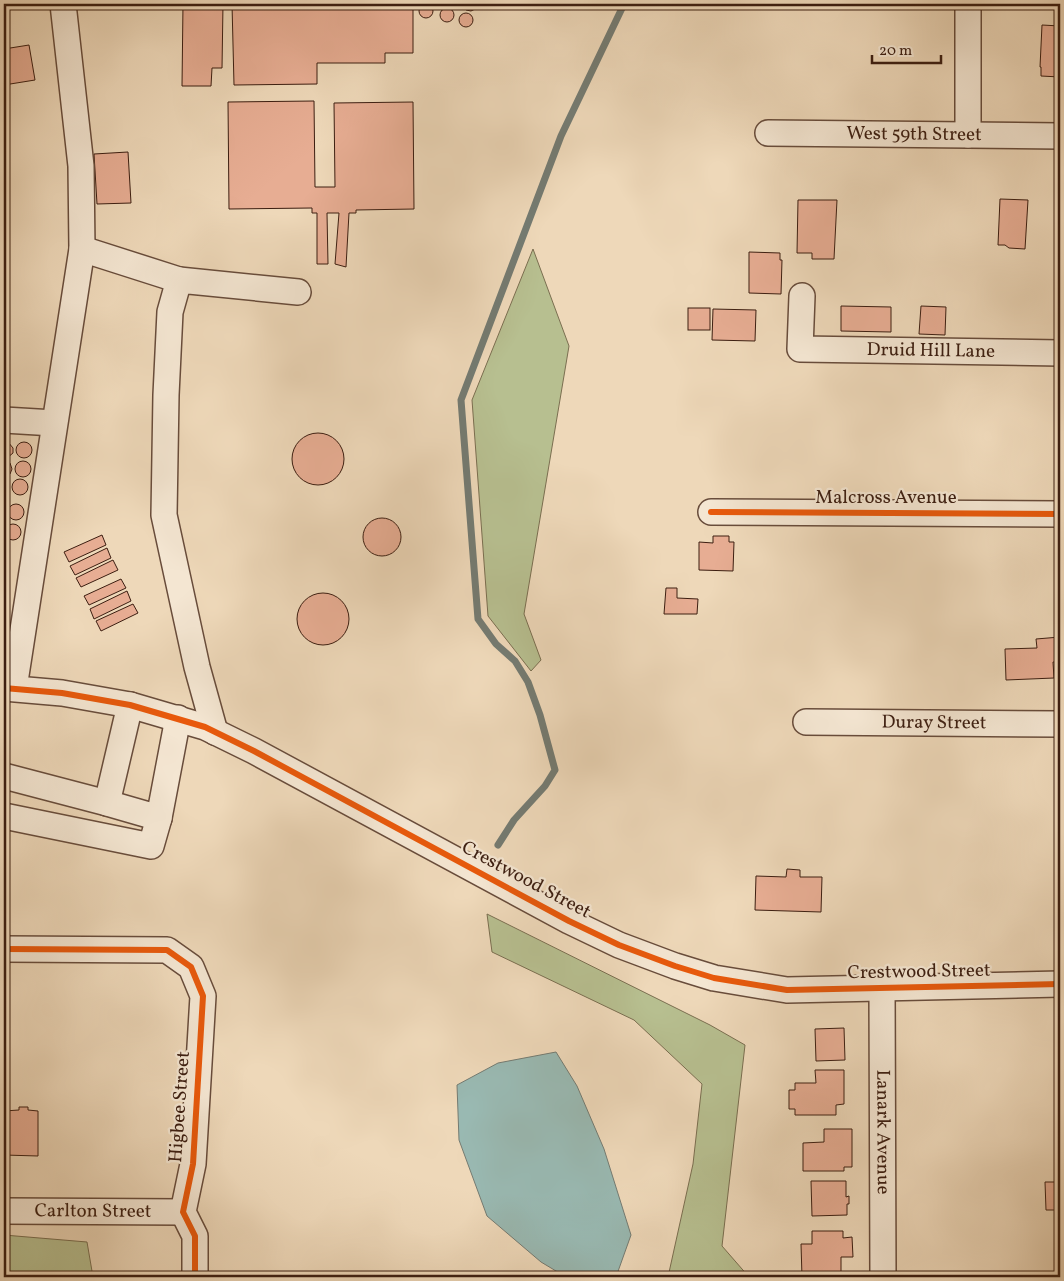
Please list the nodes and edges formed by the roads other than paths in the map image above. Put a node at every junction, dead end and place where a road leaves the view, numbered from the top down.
1 (63, 4) edge
2 (968, 4) edge
3 (768, 133) dead end
4 (968, 135) junction
5 (1060, 136) edge
6 (82, 249) junction
7 (178, 280) junction
8 (298, 292) dead end
9 (802, 296) dead end
10 (1060, 353) edge
11 (4, 420) edge
12 (55, 421) junction
13 (711, 512) dead end
14 (1060, 514) edge
15 (9, 688) edge
16 (130, 705) junction
17 (178, 718) junction
18 (806, 722) dead end
19 (1060, 724) edge
20 (215, 732) junction
21 (4, 776) edge
22 (107, 803) junction
23 (4, 816) edge
24 (159, 818) junction
25 (4, 949) edge
26 (1060, 984) edge
27 (882, 987) junction
28 (4, 1211) edge
29 (183, 1212) junction
30 (195, 1277) edge
31 (883, 1277) edge

1 - 6 street
2 - 4 street
3 - 4 street, West 59th Street
4 - 5 street, West 59th Street
6 - 7 street
6 - 12 street
7 - 8 street
7 - 20 street
9 - 10 street, Druid Hill Lane
11 - 12 street
12 - 15 street
13 - 14 street, Malcross Avenue
15 - 16 street, Crestwood Street
16 - 17 street, Crestwood Street
16 - 22 street
17 - 20 street, Crestwood Street
17 - 24 street
18 - 19 street, Duray Street
20 - 27 street, Crestwood Street
21 - 22 street
22 - 24 street
23 - 24 street
25 - 29 street, Higbee Street
26 - 27 street, Crestwood Street
27 - 31 street, Lanark Avenue
28 - 29 street, Carlton Street
29 - 30 street

